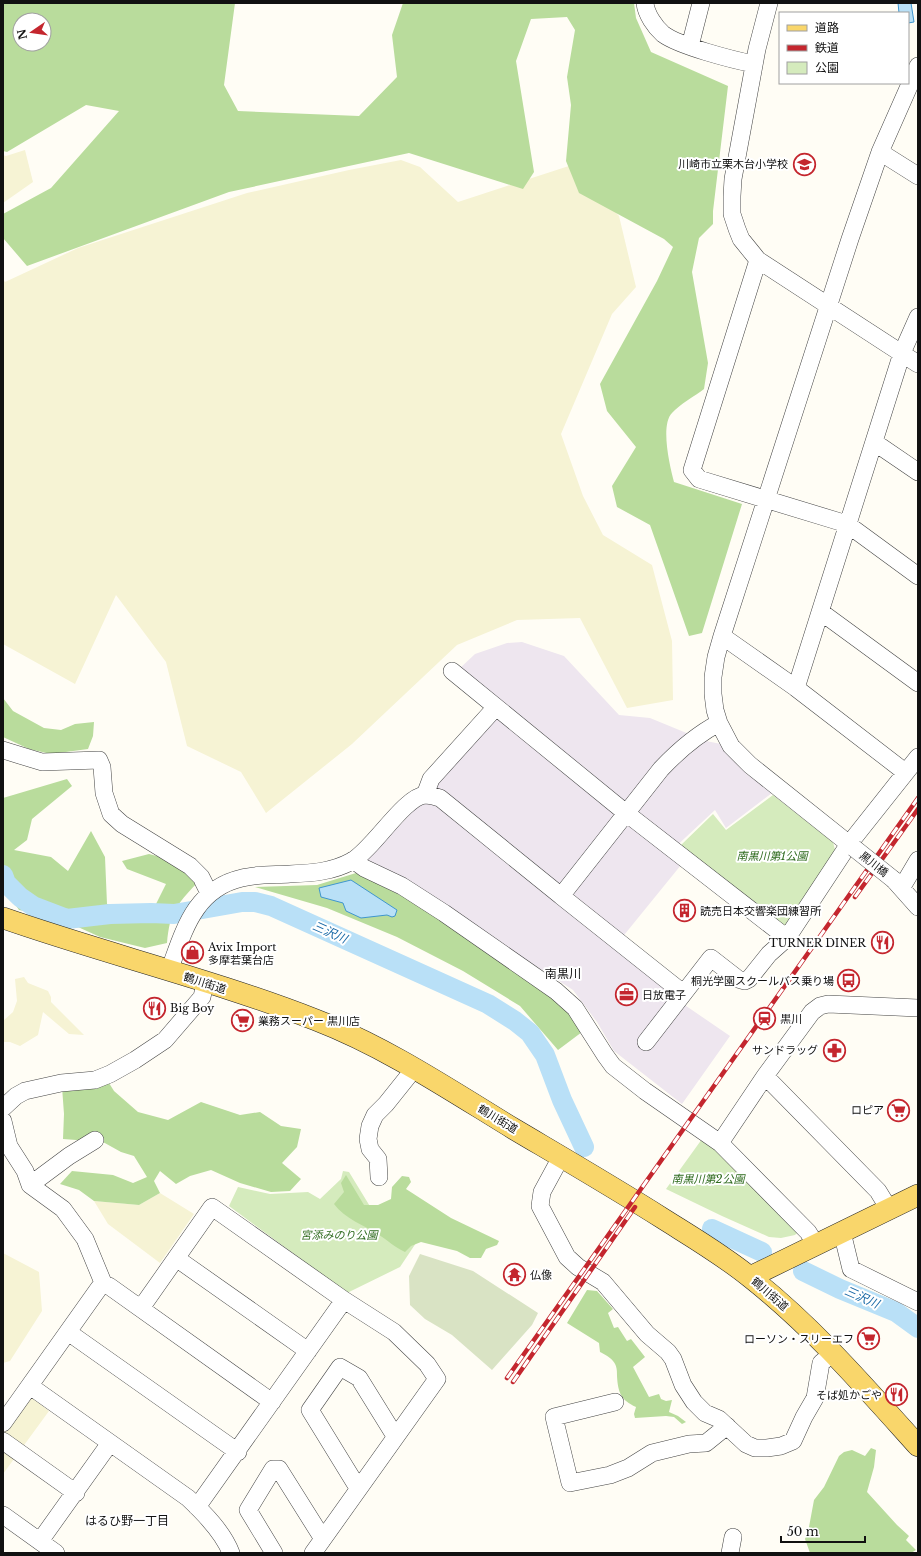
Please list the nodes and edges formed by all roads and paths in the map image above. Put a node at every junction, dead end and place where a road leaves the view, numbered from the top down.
1 (645, 3) edge
2 (700, 3) edge
3 (769, 3) edge
4 (690, 46) junction
5 (754, 64) junction
6 (918, 66) edge
7 (880, 152) junction
8 (918, 176) edge
9 (758, 260) junction
10 (828, 304) junction
11 (918, 316) edge
12 (902, 353) junction
13 (918, 364) edge
14 (874, 442) junction
15 (918, 472) edge
16 (767, 499) junction
17 (847, 524) junction
18 (918, 576) edge
19 (821, 612) junction
20 (722, 636) junction
21 (452, 671) dead end
22 (918, 683) edge
23 (796, 688) junction
24 (496, 707) junction
25 (719, 723) junction
26 (3, 750) edge
27 (918, 757) edge
28 (905, 772) junction
29 (425, 795) junction
30 (626, 813) junction
31 (851, 846) junction
32 (353, 860) junction
33 (918, 860) edge
34 (898, 883) junction
35 (208, 895) junction
36 (561, 896) junction
37 (918, 907) edge
38 (3, 918) edge
39 (787, 938) junction
40 (169, 971) junction
41 (206, 983) junction
42 (683, 994) junction
43 (918, 1008) edge
44 (646, 1042) dead end
45 (414, 1069) junction
46 (765, 1076) junction
47 (3, 1108) edge
48 (3, 1121) edge
49 (95, 1140) dead end
50 (720, 1143) junction
51 (561, 1157) junction
52 (379, 1177) dead end
53 (30, 1185) junction
54 (918, 1195) edge
55 (889, 1209) junction
56 (842, 1232) junction
57 (816, 1245) junction
58 (176, 1258) junction
59 (750, 1277) junction
60 (104, 1285) junction
61 (344, 1300) junction
62 (918, 1302) edge
63 (141, 1308) junction
64 (68, 1332) junction
65 (308, 1351) junction
66 (833, 1353) junction
67 (30, 1386) junction
68 (272, 1402) junction
69 (615, 1402) dead end
70 (3, 1423) edge
71 (727, 1426) junction
72 (395, 1436) junction
73 (3, 1441) edge
74 (110, 1443) junction
75 (918, 1446) edge
76 (238, 1452) junction
77 (358, 1488) junction
78 (76, 1492) junction
79 (197, 1507) junction
80 (3, 1515) edge
81 (322, 1539) junction
82 (40, 1541) junction
83 (56, 1553) edge
84 (231, 1553) edge
85 (274, 1553) edge
86 (313, 1553) edge

1 - 4 street
2 - 4 street
3 - 5 street
4 - 5 street
5 - 9 street
6 - 7 street, 黒川橋
7 - 8 street
7 - 10 street, 黒川橋
9 - 10 street
9 - 16 street
10 - 12 street
10 - 16 street, 黒川橋
11 - 12 street
12 - 13 street
12 - 14 street
14 - 15 street
14 - 17 street
16 - 17 street
16 - 20 street, 黒川橋
17 - 18 street
17 - 19 street
19 - 22 street
19 - 23 street
20 - 23 street
20 - 25 street, 黒川橋
21 - 24 street
23 - 28 street
24 - 29 street
24 - 30 street
25 - 30 street
25 - 31 street, 黒川橋
26 - 35 street
27 - 28 street
28 - 31 street
29 - 32 street
29 - 36 street
30 - 36 street
30 - 39 street
31 - 34 street, 黒川橋, bridge
31 - 39 street
32 - 35 street
32 - 50 street
33 - 34 street
34 - 37 street, 黒川橋
35 - 40 street
36 - 42 street
38 - 40 main road, 鶴川街道
39 - 42 street
40 - 41 main road, 鶴川街道
41 - 45 main road, 鶴川街道
41 - 47 street
42 - 44 street
43 - 46 street
45 - 51 main road, 鶴川街道
45 - 52 street
46 - 50 street
46 - 55 street
48 - 53 street
49 - 53 street
50 - 57 street
51 - 59 main road, 鶴川街道
51 - 71 street
53 - 60 street
54 - 55 main road
55 - 56 main road
56 - 57 main road
56 - 62 street
57 - 59 main road
58 - 61 street
58 - 63 street
58 - 65 street
59 - 66 main road, 鶴川街道
60 - 63 street
60 - 64 street
61 - 65 street
61 - 72 street
63 - 68 street
64 - 67 street
64 - 76 street
65 - 68 street
66 - 71 street
66 - 75 main road, 鶴川街道
67 - 70 street
67 - 74 street
68 - 76 street
69 - 71 street
72 - 77 street
72 - 77 street
73 - 78 street
74 - 78 street
74 - 79 street
76 - 79 street
77 - 81 street
78 - 82 street
79 - 84 street
80 - 82 street
81 - 85 street
81 - 86 street
82 - 83 street

